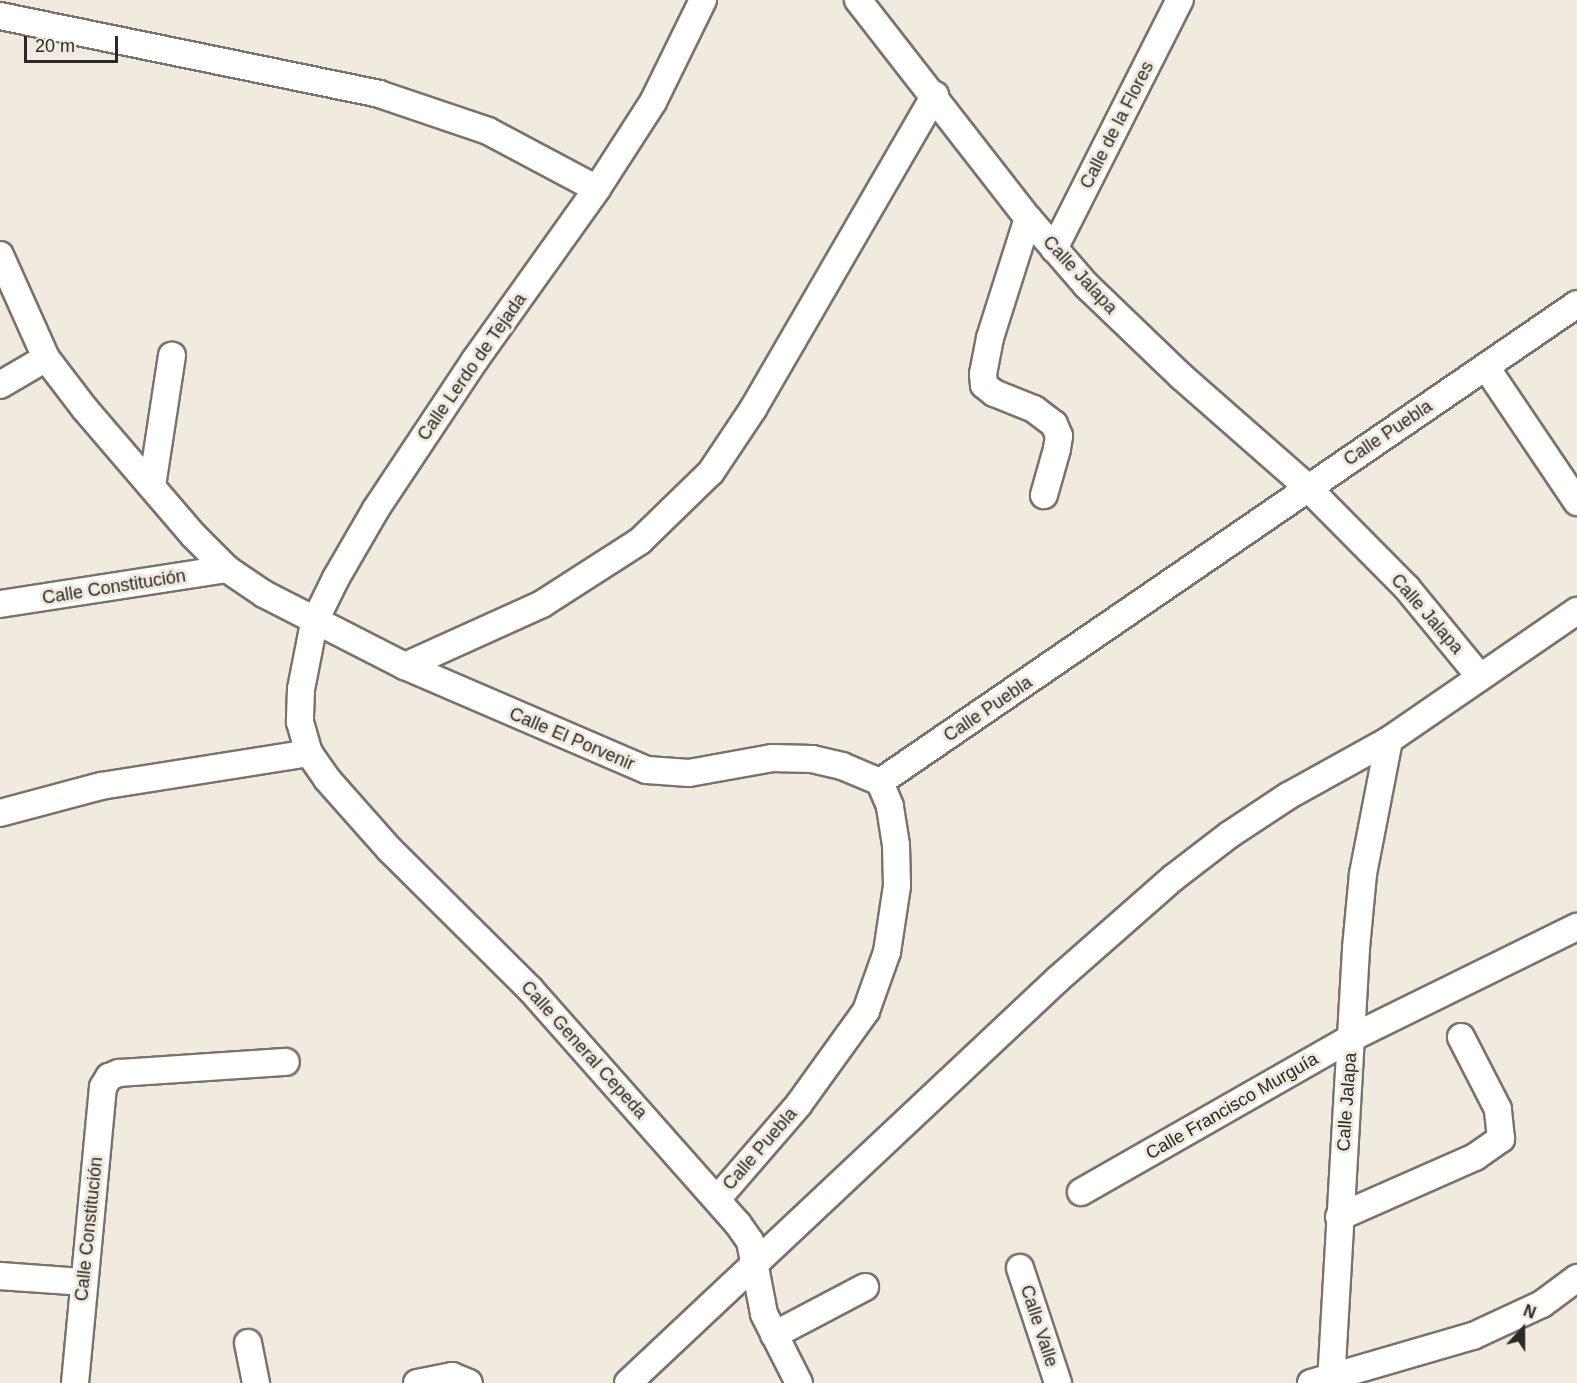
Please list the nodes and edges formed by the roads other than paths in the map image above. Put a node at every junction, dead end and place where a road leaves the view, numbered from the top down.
1 (703, 0) edge
2 (858, 0) edge
3 (1180, 0) edge
4 (0, 16) edge
5 (935, 95) junction
6 (597, 189) junction
7 (1028, 218) junction
8 (1054, 249) junction
9 (0, 255) edge
10 (1577, 304) edge
11 (172, 356) dead end
12 (46, 358) junction
13 (1486, 367) junction
14 (0, 385) edge
15 (152, 486) junction
16 (1307, 487) junction
17 (1044, 495) dead end
18 (1577, 502) edge
19 (227, 569) junction
20 (0, 604) edge
21 (1577, 611) edge
22 (314, 623) junction
23 (405, 666) junction
24 (1480, 677) junction
25 (1389, 740) junction
26 (309, 753) junction
27 (880, 782) junction
28 (0, 813) edge
29 (1577, 927) edge
30 (1461, 1037) dead end
31 (1351, 1038) junction
32 (286, 1062) dead end
33 (1081, 1192) dead end
34 (718, 1197) junction
35 (1339, 1217) junction
36 (754, 1262) junction
37 (1020, 1268) dead end
38 (0, 1276) edge
39 (1577, 1278) edge
40 (83, 1282) junction
41 (865, 1287) dead end
42 (774, 1335) junction
43 (248, 1343) dead end
44 (1325, 1380) edge
45 (797, 1382) edge
46 (75, 1383) edge
47 (256, 1383) edge
48 (417, 1383) edge
49 (469, 1383) edge
50 (628, 1383) edge
51 (1058, 1383) edge

1 - 6 street, Calle Lerdo de Tejada
2 - 5 street, Calle Jalapa
3 - 8 street, Calle de la Flores
4 - 6 street
5 - 7 street, Calle Jalapa
5 - 23 street
6 - 22 street, Calle Lerdo de Tejada
7 - 8 street, Calle Jalapa
7 - 17 street
8 - 16 street, Calle Jalapa
9 - 12 street, Calle El Porvenir
10 - 13 street, Calle Puebla
11 - 15 street
12 - 14 street
12 - 15 street, Calle El Porvenir
13 - 16 street, Calle Puebla
13 - 18 street
15 - 19 street, Calle El Porvenir
16 - 24 street, Calle Jalapa
16 - 27 street, Calle Puebla
19 - 20 street, Calle Constitución
19 - 22 street, Calle El Porvenir
21 - 24 street
22 - 23 street, Calle El Porvenir
22 - 26 street, Calle Lerdo de Tejada
23 - 27 street, Calle El Porvenir
24 - 25 street
25 - 31 street, Calle Jalapa
25 - 36 street
26 - 28 street
26 - 34 street, Calle General Cepeda
27 - 34 street, Calle Puebla
29 - 31 street, Calle Francisco Murguía
30 - 35 street
31 - 33 street, Calle Francisco Murguía
31 - 35 street, Calle Jalapa
32 - 40 street, Calle Constitución
34 - 36 street, Calle General Cepeda
35 - 44 street, Calle Jalapa
36 - 42 street, Calle General Cepeda
36 - 50 street
37 - 51 street, Calle Valle
38 - 40 street
39 - 44 street
40 - 46 street, Calle Constitución
41 - 42 street
42 - 45 street, Calle General Cepeda
43 - 47 street
48 - 49 street

